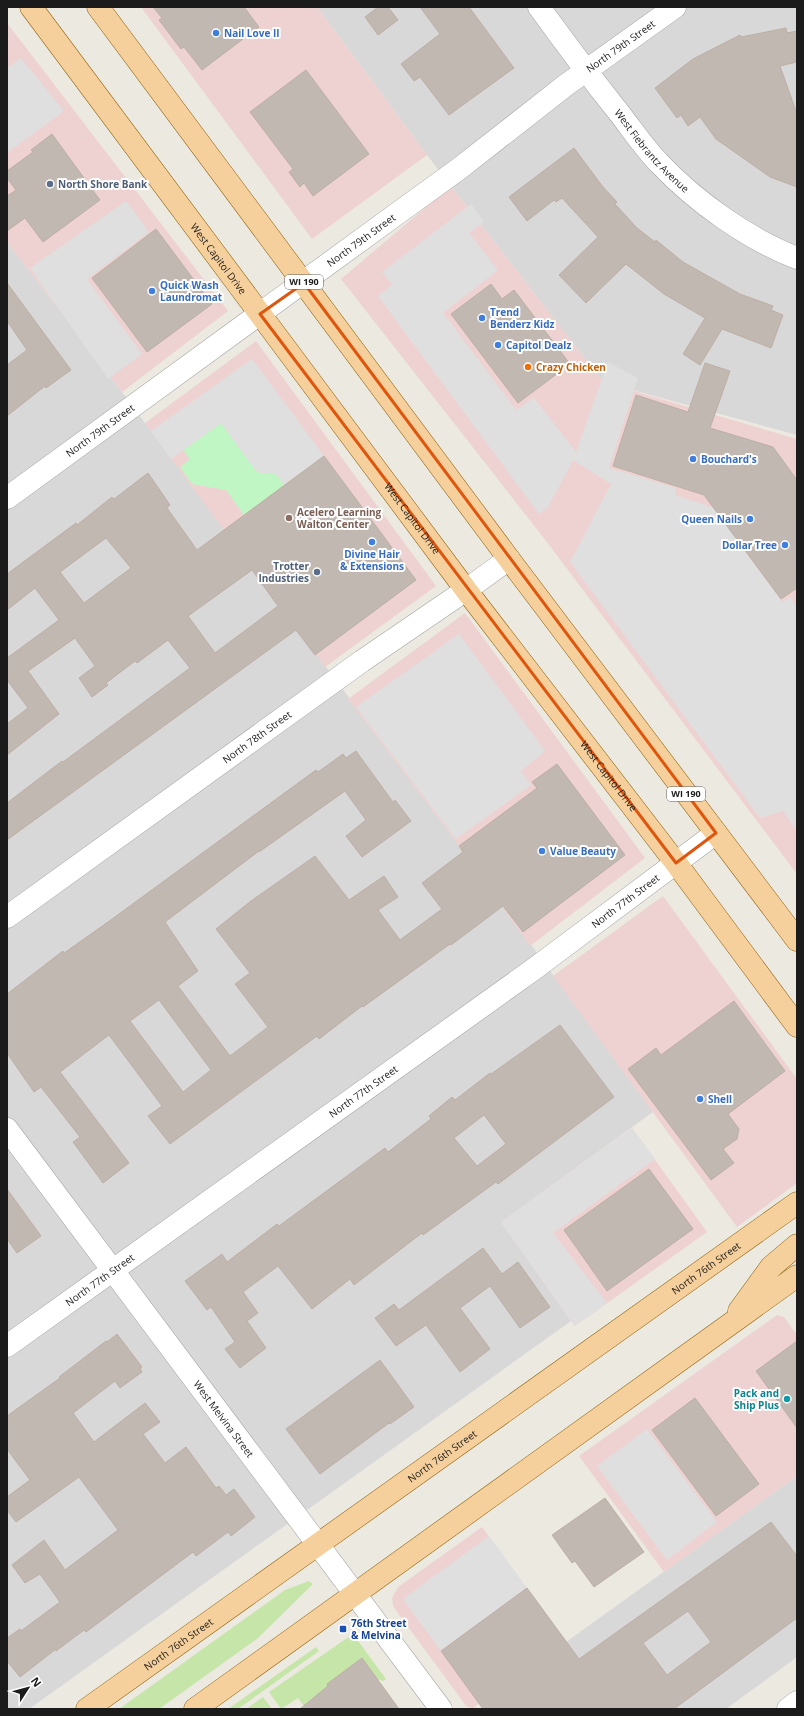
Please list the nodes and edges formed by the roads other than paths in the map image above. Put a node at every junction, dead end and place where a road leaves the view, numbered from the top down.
1 (32, 7) edge
2 (98, 7) edge
3 (539, 7) edge
4 (674, 7) edge
5 (585, 71) junction
6 (797, 258) edge
7 (304, 283) junction
8 (260, 314) junction
9 (7, 498) edge
10 (509, 559) junction
11 (466, 590) junction
12 (716, 833) junction
13 (676, 863) junction
14 (7, 917) edge
15 (797, 940) edge
16 (797, 1026) edge
17 (7, 1129) edge
18 (797, 1204) edge
19 (797, 1245) edge
20 (112, 1272) junction
21 (797, 1276) edge
22 (729, 1325) junction
23 (7, 1346) edge
24 (319, 1544) junction
25 (356, 1595) junction
26 (797, 1702) edge
27 (87, 1709) edge
28 (195, 1709) edge
29 (441, 1709) edge
30 (788, 1709) edge

1 - 8 main road, West Capitol Drive
2 - 7 main road, WI 190
3 - 5 street, West Fiebrantz Avenue
4 - 5 street, North 79th Street
5 - 6 street, West Fiebrantz Avenue
5 - 7 street, North 79th Street
7 - 8 street, North 79th Street
7 - 10 main road, WI 190
8 - 9 street, North 79th Street
8 - 11 main road, West Capitol Drive
10 - 11 street, North 78th Street
10 - 12 main road, WI 190
11 - 13 main road, West Capitol Drive
11 - 14 street, North 78th Street
12 - 13 street, North 77th Street
12 - 15 main road, WI 190
13 - 16 main road, West Capitol Drive
13 - 20 street, North 77th Street
17 - 20 street, West Melvina Street
18 - 24 main road, North 76th Street
19 - 22 main road
20 - 23 street, North 77th Street
20 - 24 street, West Melvina Street
21 - 22 main road
22 - 25 main road
24 - 25 street, West Melvina Street
24 - 27 main road, North 76th Street
25 - 28 main road
25 - 29 street, West Melvina Street
26 - 30 street

